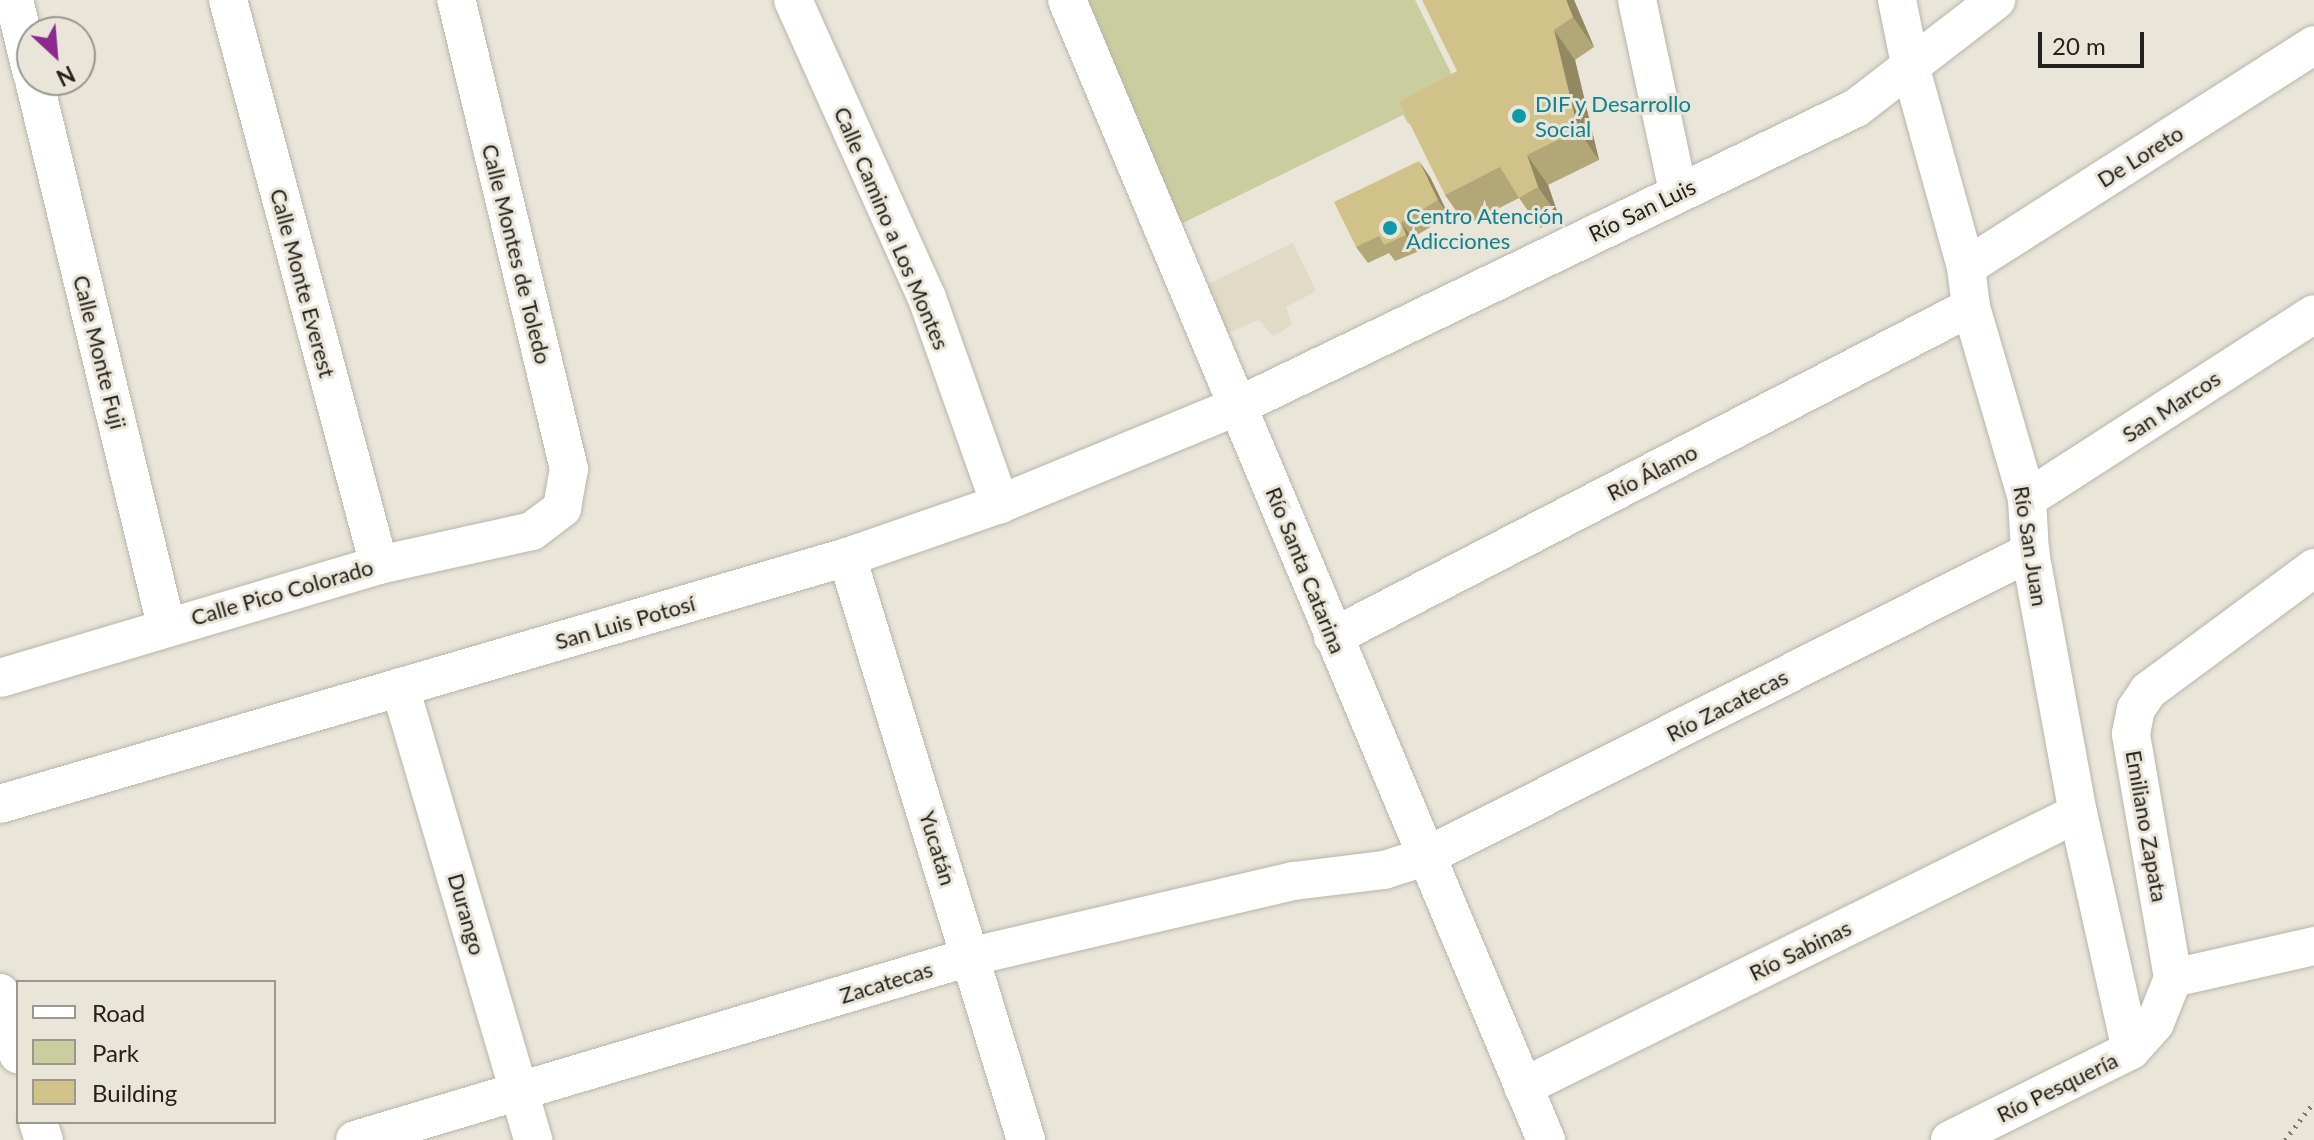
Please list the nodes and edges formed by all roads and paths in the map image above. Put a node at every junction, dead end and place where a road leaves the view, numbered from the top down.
1 (228, 0) edge
2 (456, 0) edge
3 (793, 0) edge
4 (1067, 0) edge
5 (1637, 0) edge
6 (1897, 0) edge
7 (1996, 0) edge
8 (2314, 45) edge
9 (1911, 69) junction
10 (38, 96) edge
11 (1678, 192) junction
12 (1966, 267) junction
13 (1971, 307) junction
14 (2314, 314) edge
15 (1238, 406) junction
16 (2027, 499) junction
17 (1000, 504) junction
18 (562, 508) joint
19 (2030, 552) junction
20 (847, 557) junction
21 (379, 565) junction
22 (2314, 568) edge
23 (166, 625) junction
24 (1333, 637) junction
25 (0, 678) edge
26 (400, 687) junction
27 (0, 804) edge
28 (2078, 813) junction
29 (1425, 857) junction
30 (2314, 946) edge
31 (973, 956) junction
32 (2173, 978) junction
33 (0, 993) edge
34 (2143, 1036) junction
35 (16, 1047) edge
36 (1523, 1087) junction
37 (519, 1092) junction
38 (2314, 1102) edge
39 (355, 1140) edge
40 (533, 1140) edge
41 (1026, 1140) edge
42 (1546, 1140) edge
43 (1950, 1140) edge
44 (2285, 1140) edge

1 - 21 street, Calle Monte Everest
2 - 18 street, Calle Montes de Toledo
3 - 17 street, Calle Camino a Los Montes
4 - 15 street, Río Santa Catarina
5 - 11 street
6 - 9 street, Río San Juan
7 - 9 street, Río San Luis
8 - 12 street, De Loreto
9 - 11 street, Río San Luis
9 - 12 street, Río San Juan
10 - 23 street, Calle Monte Fuji
11 - 15 street, Río San Luis
12 - 13 street, Río San Juan
13 - 16 street, Río San Juan
13 - 24 street, Río Álamo
14 - 16 street, San Marcos
15 - 17 street, San Luis Potosí
15 - 24 street, Río Santa Catarina
16 - 19 street, Río San Juan
17 - 20 street, San Luis Potosí
18 - 21 street, Calle Pico Colorado
19 - 28 street, Río San Juan
19 - 29 street, Río Zacatecas
20 - 26 street, San Luis Potosí
20 - 31 street, Yucatán
21 - 23 street, Calle Pico Colorado
22 - 32 street, Emiliano Zapata
23 - 25 street, Calle Pico Colorado
24 - 29 street, Río Santa Catarina
26 - 27 street, San Luis Potosí
26 - 37 street, Durango
28 - 34 street, Río San Juan
28 - 36 street, Río Sabinas
29 - 31 street, Zacatecas
29 - 36 street, Río Santa Catarina
30 - 32 street
31 - 37 street, Zacatecas
31 - 41 street, Yucatán
32 - 34 street
33 - 35 street
34 - 43 street, Río Pesquería
36 - 42 street, Río Santa Catarina
37 - 39 street, Zacatecas
37 - 40 street, Durango
38 - 44 path

